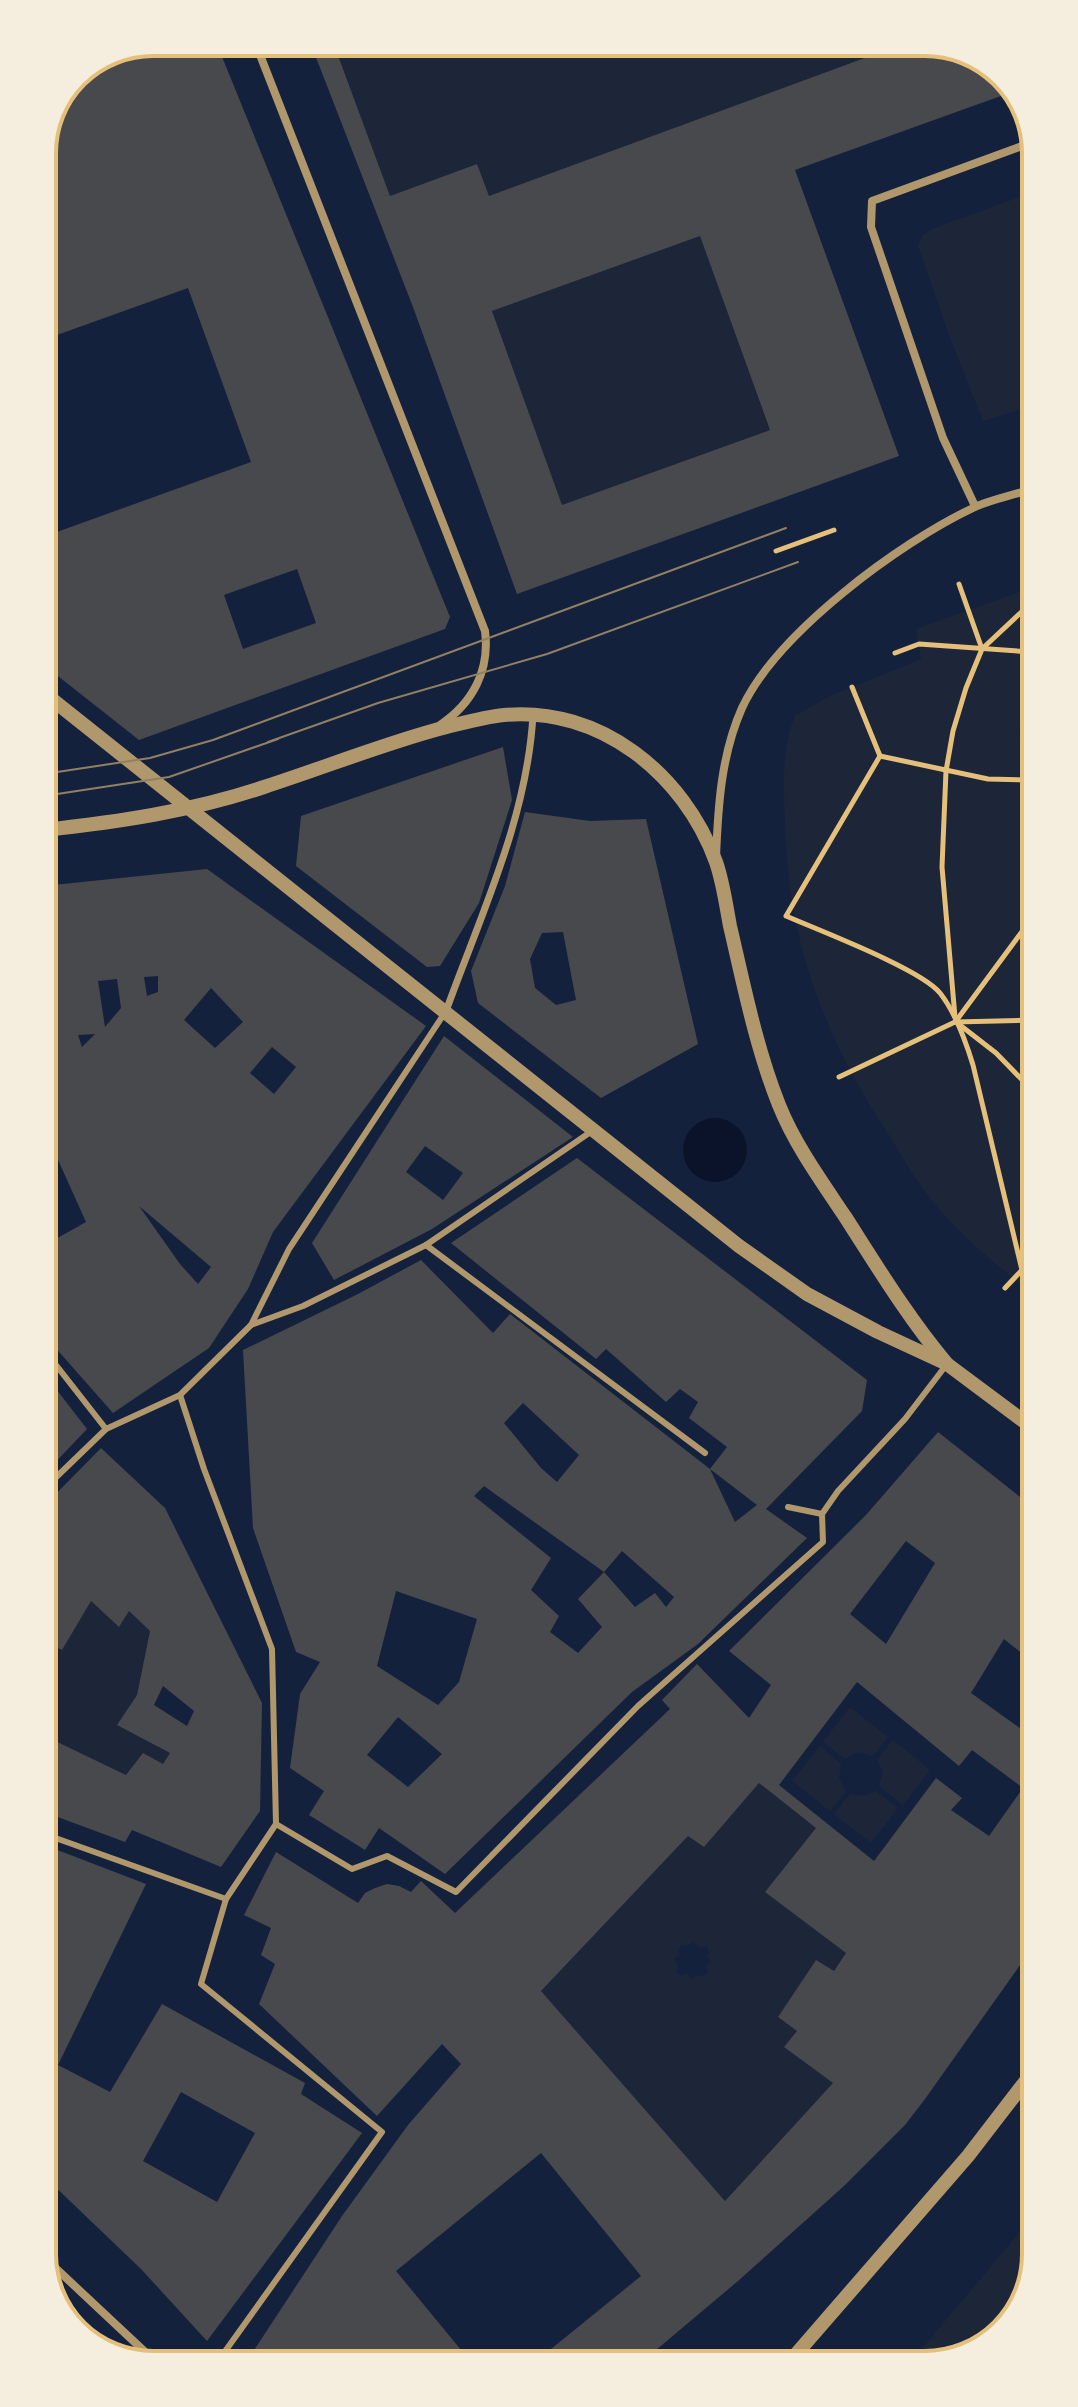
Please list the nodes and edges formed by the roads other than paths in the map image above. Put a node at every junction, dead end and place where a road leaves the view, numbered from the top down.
1 (261, 56) edge
2 (1021, 146) edge
3 (1022, 492) edge
4 (975, 506) junction
5 (56, 703) edge
6 (533, 715) junction
7 (432, 731) junction
8 (190, 809) junction
9 (56, 828) edge
10 (716, 862) junction
11 (446, 1011) junction
12 (592, 1131) junction
13 (426, 1245) junction
14 (251, 1325) junction
15 (947, 1364) junction
16 (56, 1365) edge
17 (180, 1395) junction
18 (1022, 1420) edge
19 (106, 1429) junction
20 (705, 1453) dead end
21 (56, 1477) edge
22 (788, 1507) dead end
23 (822, 1514) junction
24 (276, 1824) junction
25 (56, 1838) edge
26 (226, 1899) junction
27 (1022, 2086) edge
28 (58, 2270) edge
29 (144, 2351) edge
30 (225, 2351) edge
31 (799, 2351) edge

1 - 7 street
2 - 4 street
3 - 4 street
4 - 10 street
5 - 8 street
6 - 7 street
6 - 10 street
6 - 11 street
7 - 8 street
8 - 9 street
8 - 11 street
10 - 15 street
11 - 12 street
11 - 14 lane
12 - 13 lane
12 - 15 street
13 - 14 lane
13 - 20 lane
14 - 17 lane
15 - 18 street
15 - 23 lane
16 - 19 lane
17 - 19 lane
17 - 24 lane
19 - 21 lane
22 - 23 lane
23 - 24 lane
24 - 26 lane
25 - 26 lane
26 - 30 lane
27 - 31 street
28 - 29 street

